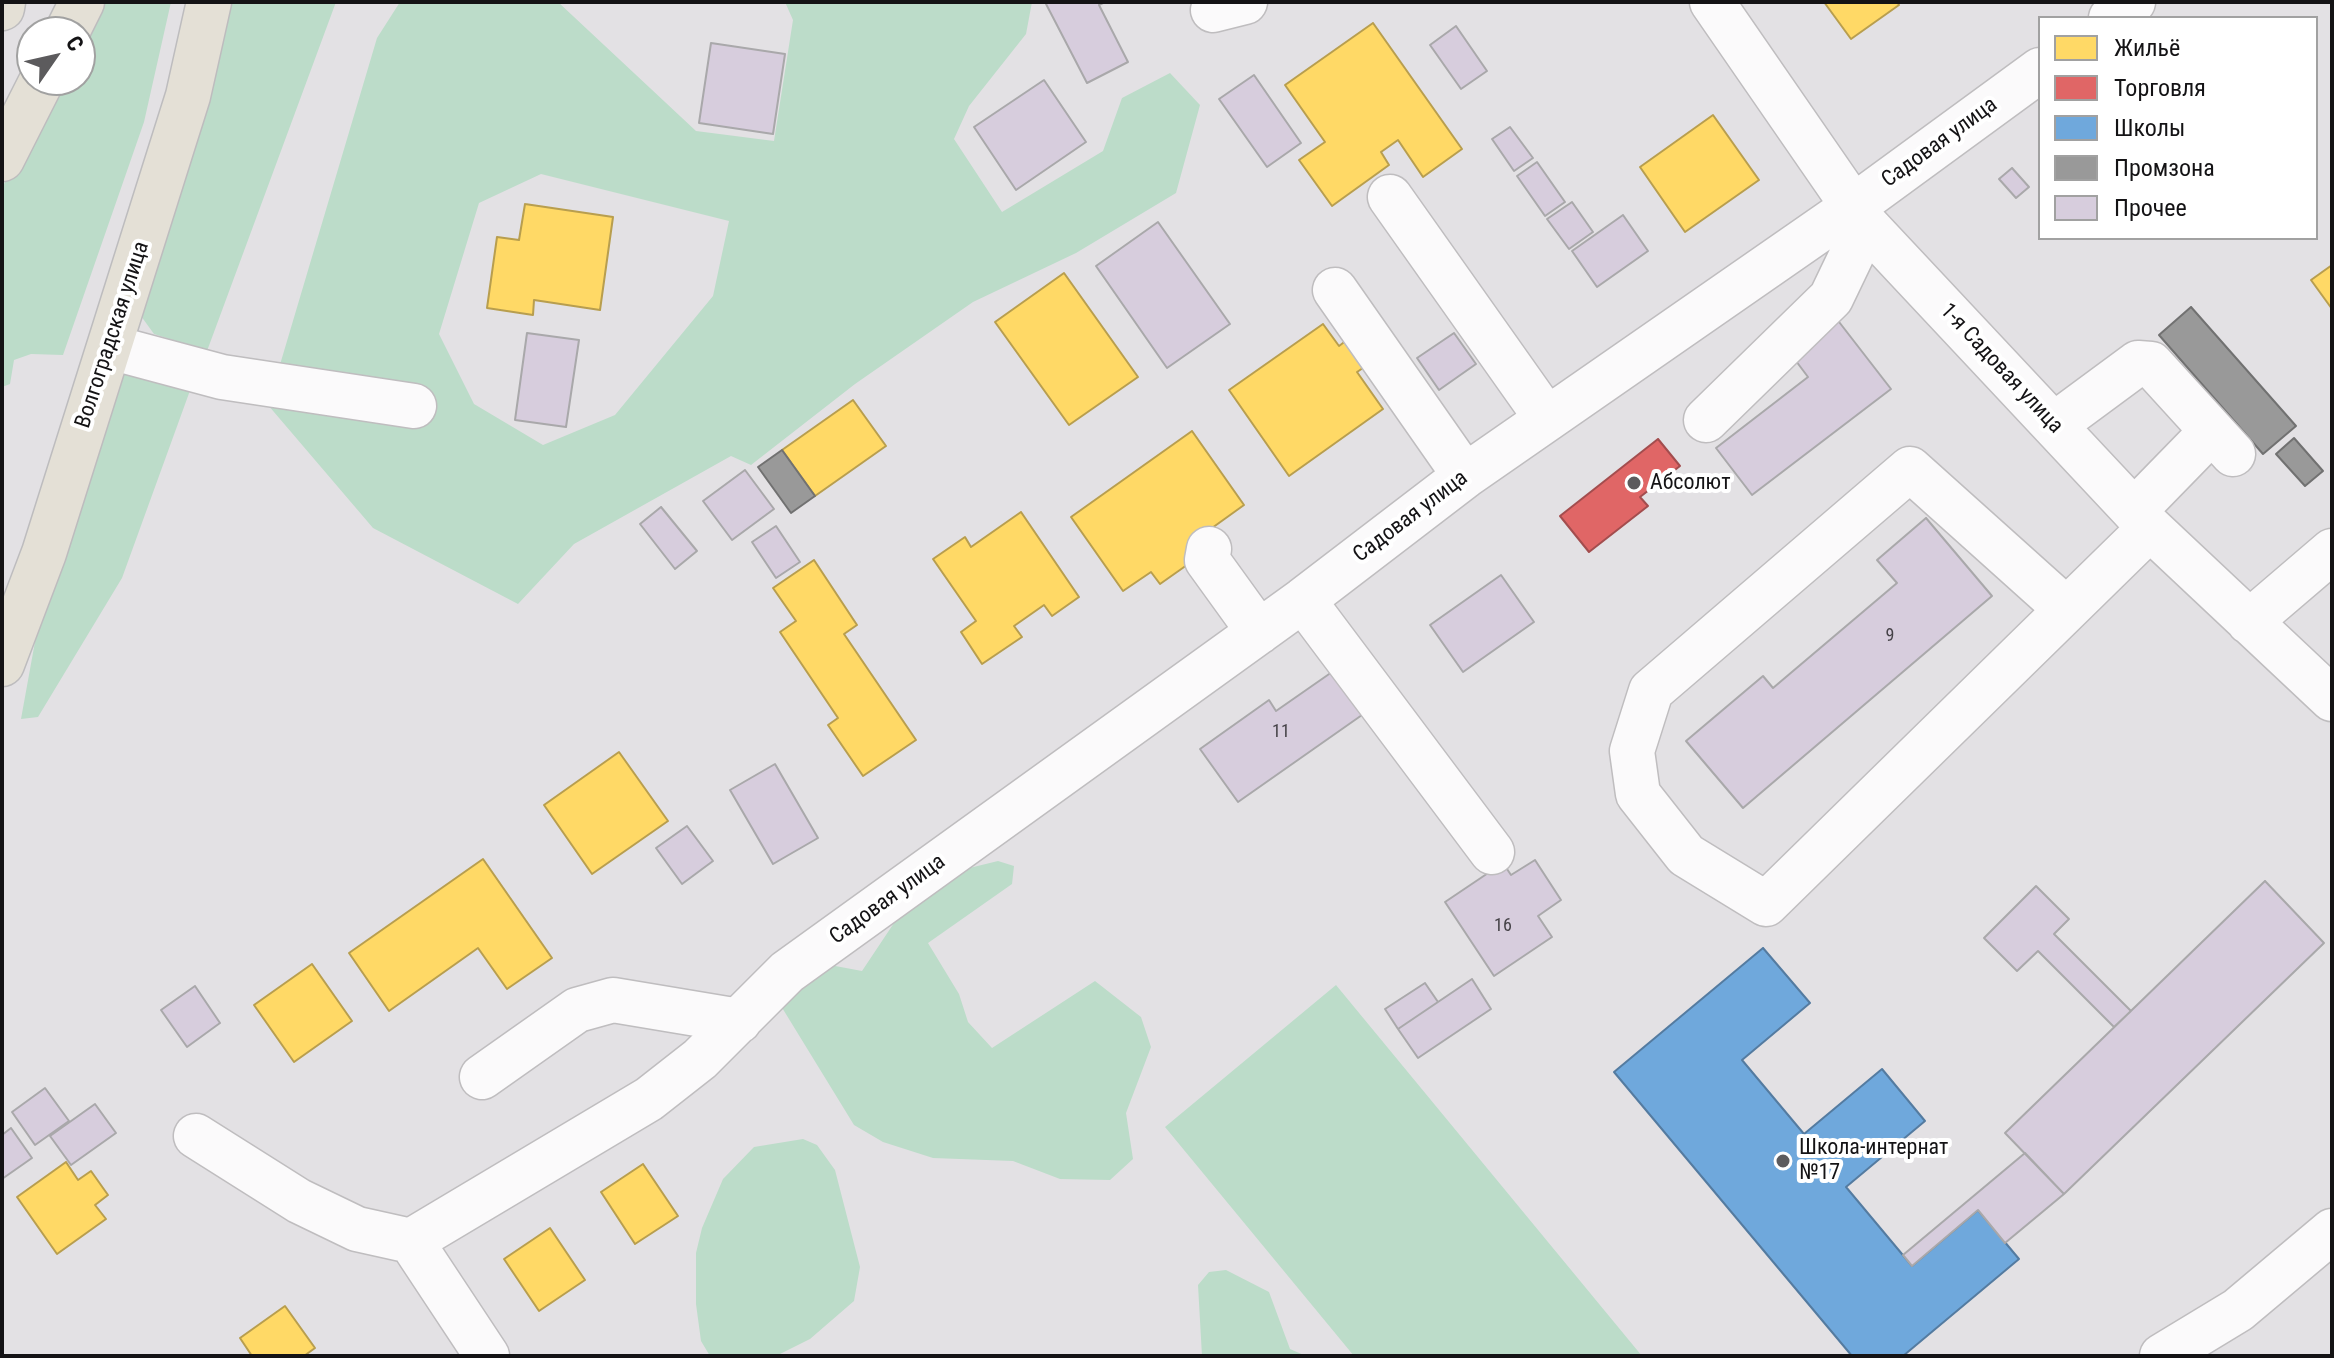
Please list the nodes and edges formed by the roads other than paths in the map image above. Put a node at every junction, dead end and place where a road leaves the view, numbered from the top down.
1 (209, 2) edge
2 (1712, 2) edge
3 (2133, 2) edge
4 (2114, 16) edge
5 (2038, 72) edge
6 (34, 96) edge
7 (2, 159) edge
8 (1390, 197) dead end
9 (1860, 216) junction
10 (1335, 290) dead end
11 (110, 347) junction
12 (414, 406) dead end
13 (1547, 419) junction
14 (1706, 420) dead end
15 (2054, 425) junction
16 (1465, 476) junction
17 (2142, 519) junction
18 (1209, 549) dead end
19 (2332, 551) edge
20 (1303, 600) junction
21 (2066, 609) junction
22 (2249, 622) junction
23 (1259, 632) junction
24 (2, 664) edge
25 (2332, 699) edge
26 (1492, 852) dead end
27 (739, 1021) junction
28 (482, 1077) dead end
29 (196, 1136) dead end
30 (2332, 1231) edge
31 (411, 1241) junction
32 (487, 1356) edge
33 (2162, 1356) edge

1 - 11 main road, Волгоградская улица
2 - 9 street, 1-я Садовая улица
3 - 4 street
5 - 9 street, Садовая улица
6 - 7 main road
8 - 13 street
9 - 13 street, Садовая улица
9 - 14 street
9 - 15 street, 1-я Садовая улица
10 - 16 street
11 - 12 street
11 - 24 main road, Волгоградская улица
13 - 16 street, Садовая улица
15 - 17 street, 1-я Садовая улица
15 - 17 street
16 - 20 street, Садовая улица
17 - 21 street
17 - 22 street, 1-я Садовая улица
18 - 23 street
19 - 22 street
20 - 23 street, Садовая улица
20 - 26 street
21 - 21 street
22 - 25 street, 1-я Садовая улица
23 - 27 street, Садовая улица
27 - 28 street
27 - 31 street, Садовая улица
29 - 31 street
30 - 33 street
31 - 32 street

